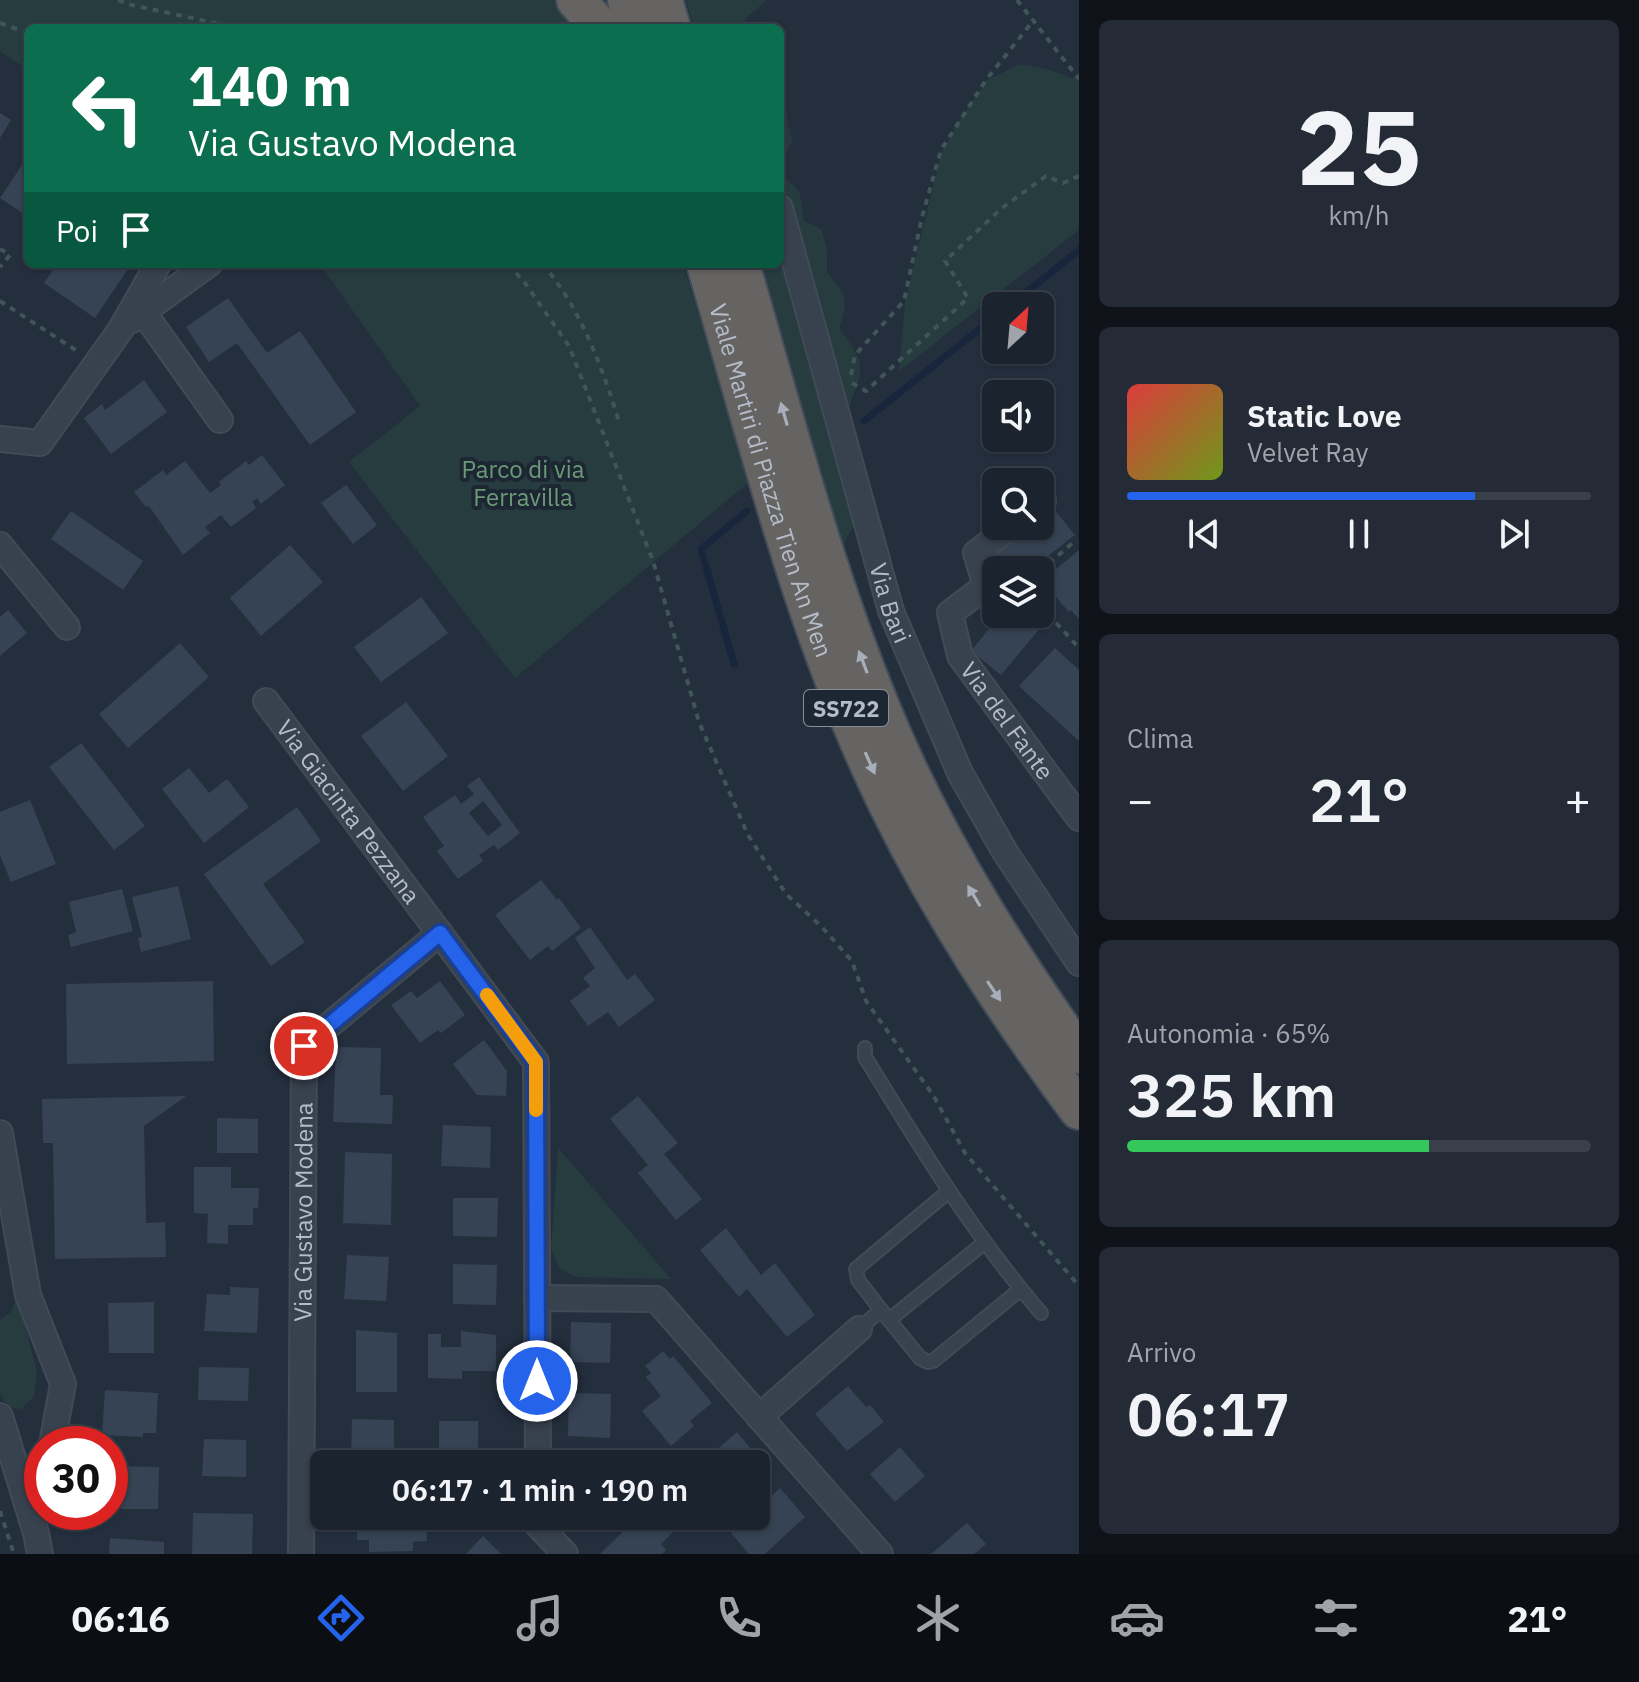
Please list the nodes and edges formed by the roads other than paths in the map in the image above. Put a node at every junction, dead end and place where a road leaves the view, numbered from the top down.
1 (576, 0) edge
2 (627, 0) edge
3 (663, 0) edge
4 (597, 24) edge
5 (635, 24) edge
6 (670, 24) edge
7 (784, 220) edge
8 (156, 268) edge
9 (204, 268) edge
10 (707, 268) edge
11 (741, 268) edge
12 (143, 312) junction
13 (121, 329) junction
14 (220, 420) dead end
15 (0, 439) edge
16 (993, 540) edge
17 (0, 545) edge
18 (67, 627) dead end
19 (266, 701) dead end
20 (1075, 806) edge
21 (440, 933) junction
22 (1079, 963) edge
23 (865, 1048) dead end
24 (1079, 1054) edge
25 (1079, 1110) edge
26 (0, 1133) edge
27 (949, 1191) junction
28 (6, 1211) edge
29 (984, 1243) junction
30 (1021, 1289) junction
31 (537, 1298) junction
32 (1041, 1313) dead end
33 (885, 1315) junction
34 (859, 1329) joint
35 (0, 1416) edge
36 (759, 1417) junction
37 (55, 1426) edge
38 (538, 1450) edge
39 (543, 1530) edge
40 (38, 1544) edge
41 (301, 1554) edge
42 (565, 1554) edge
43 (880, 1554) edge

1 - 4 highway
2 - 5 highway
3 - 6 highway
7 - 22 street, Via Bari
8 - 13 street
9 - 12 street
10 -> 25 highway, Viale Martiri di Piazza Tien An Men / SS722
24 -> 11 highway, Viale Martiri di Piazza Tien An Men / SS722
12 - 13 street
12 - 14 street
13 - 15 street
16 - 20 street, Via del Fante
17 - 18 street
19 - 21 street, Via Giacinta Pezzana
21 - 31 street, Via Giacinta Pezzana
21 - 41 street, Via Gustavo Modena
23 - 27 lane
26 - 28 street
27 - 29 lane
27 - 33 lane
28 - 37 street
29 - 30 lane
29 - 33 lane
30 - 32 lane
30 - 33 lane
31 - 36 street
31 - 38 street, Via Giacinta Pezzana
33 - 34 lane
34 - 36 street
35 - 40 street
36 - 43 street
39 - 42 street

